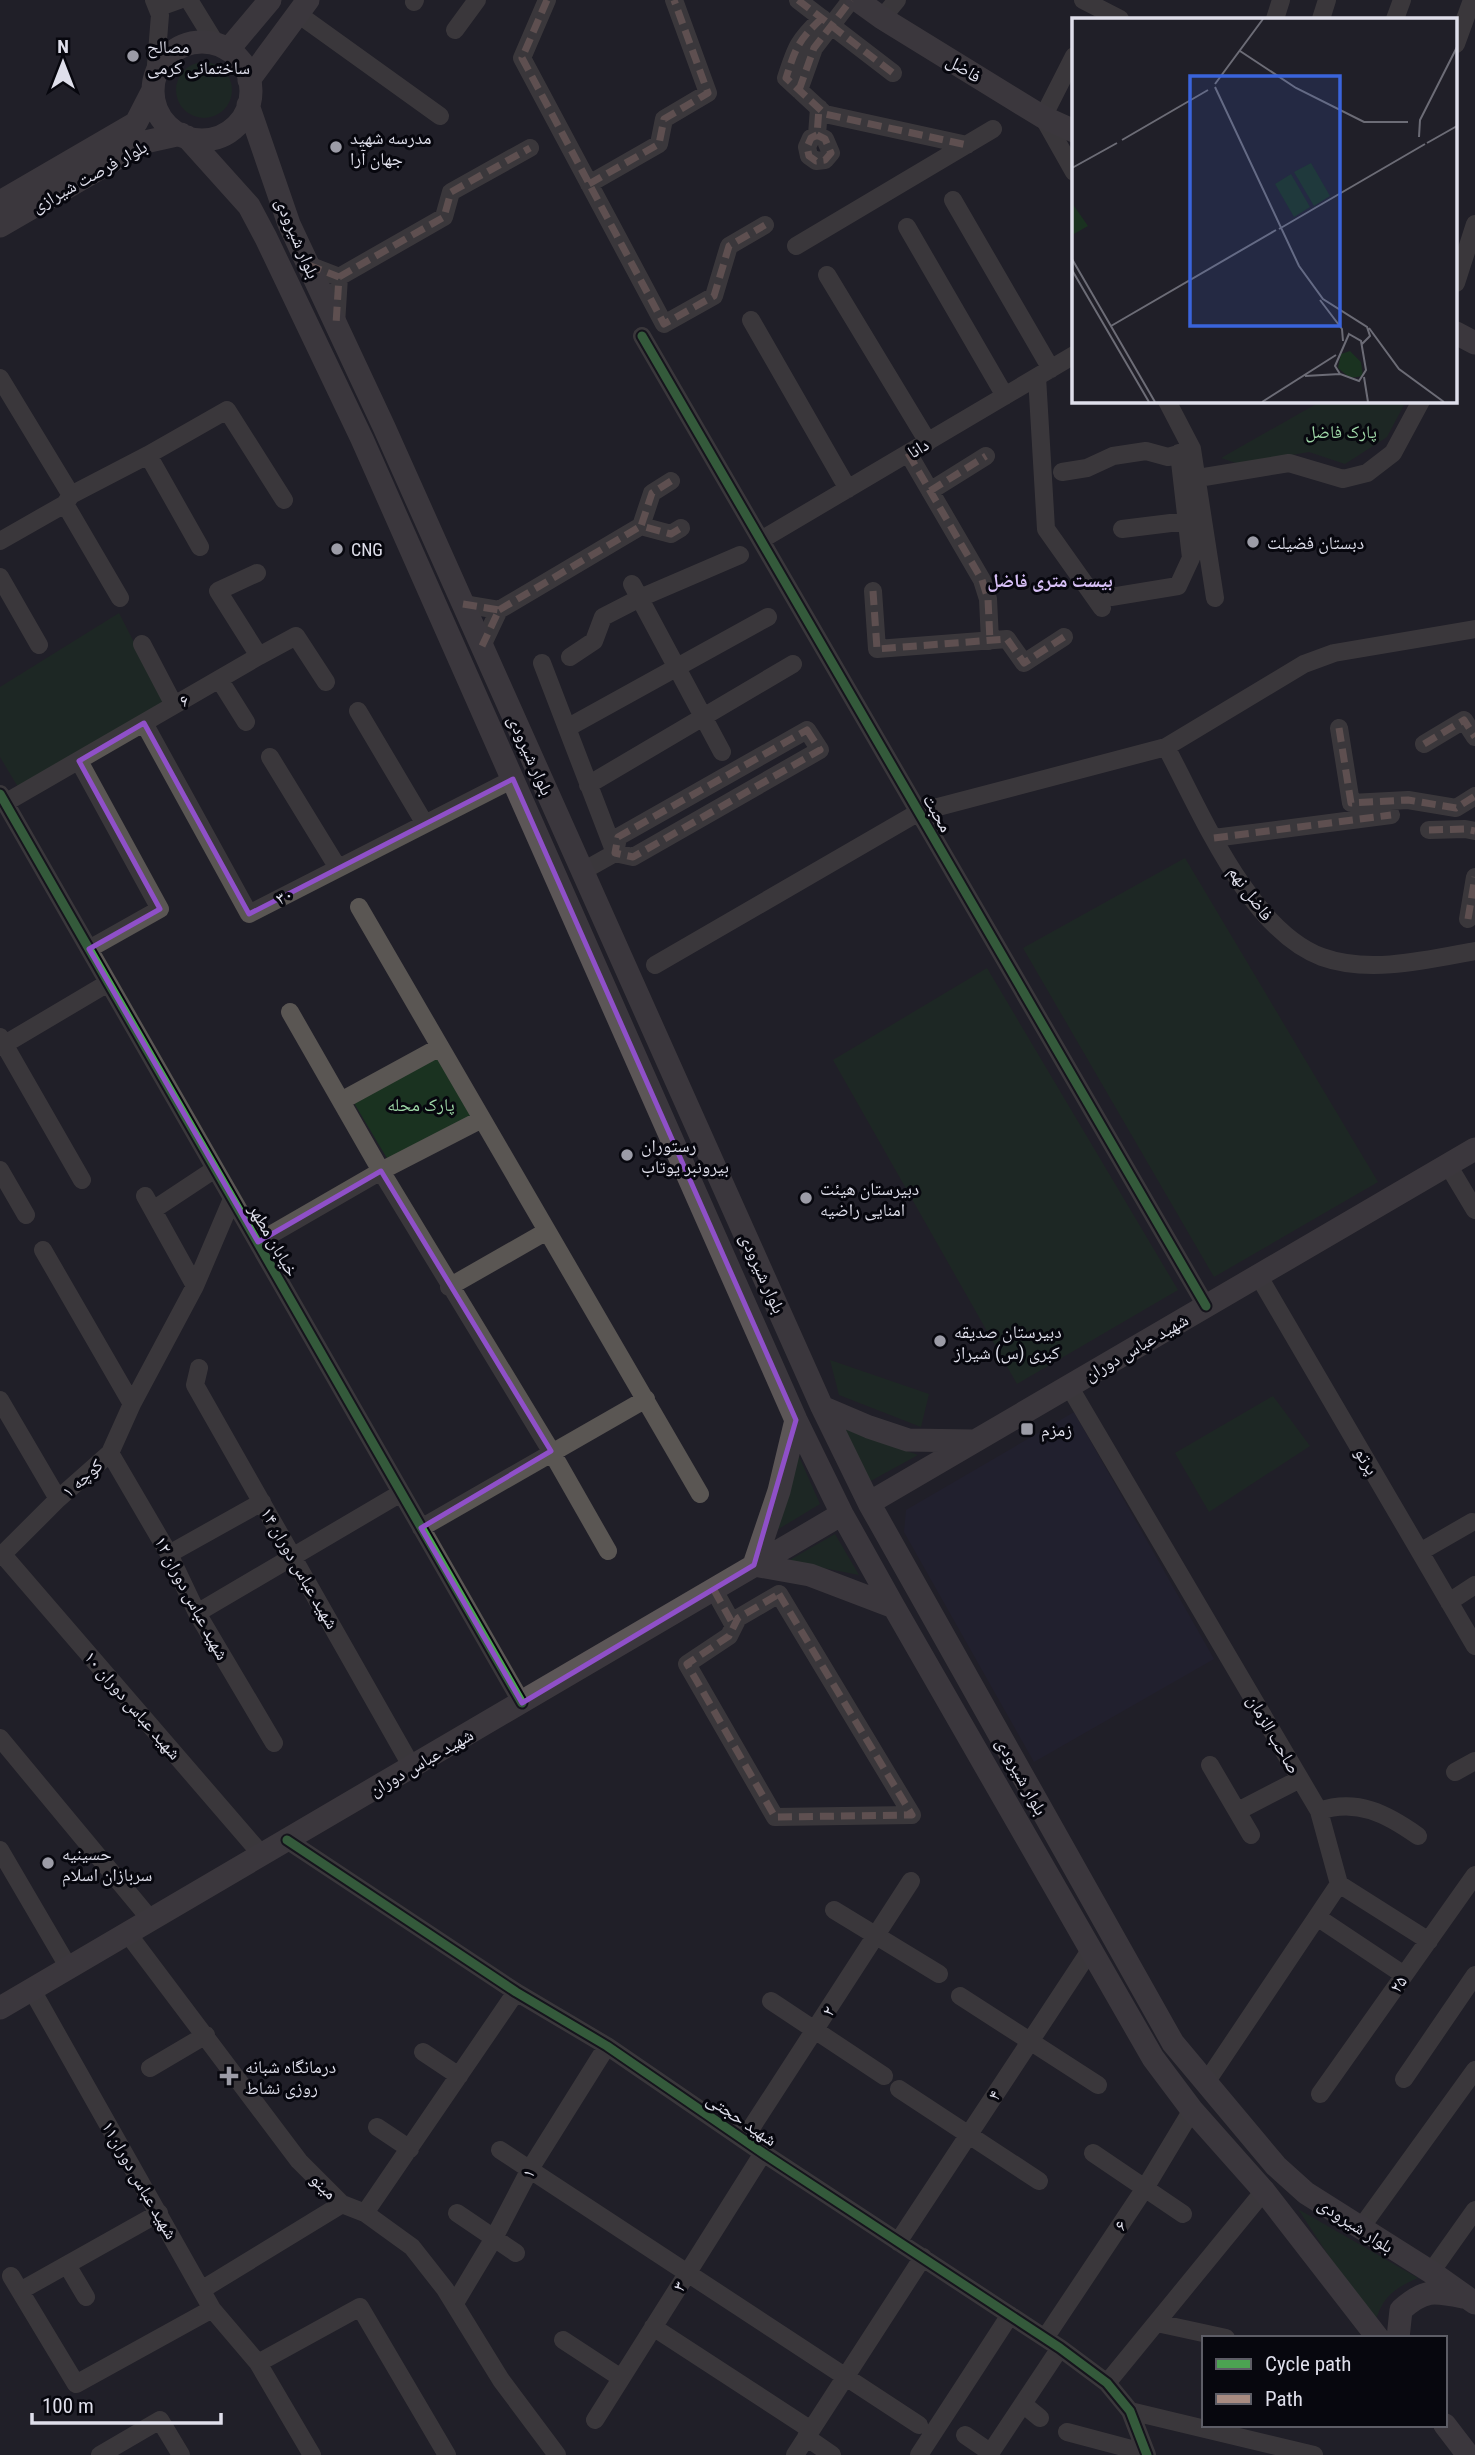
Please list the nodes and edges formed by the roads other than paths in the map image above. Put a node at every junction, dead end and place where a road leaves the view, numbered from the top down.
1 (154, 0) edge
2 (179, 0) edge
3 (189, 0) edge
4 (477, 0) edge
5 (547, 0) edge
6 (674, 0) edge
7 (797, 0) edge
8 (852, 0) edge
9 (857, 0) edge
10 (897, 0) edge
11 (1281, 0) edge
12 (1327, 0) edge
13 (1402, 0) edge
14 (1470, 6) edge
15 (303, 7) edge
16 (1094, 7) edge
17 (263, 8) edge
18 (882, 18) junction
19 (1118, 18) edge
20 (1275, 18) edge
21 (1321, 18) edge
22 (1395, 18) edge
23 (827, 22) junction
24 (455, 30) dead end
25 (283, 34) junction
26 (1458, 39) edge
27 (222, 47) junction
28 (1072, 60) edge
29 (893, 72) dead end
30 (250, 80) junction
31 (154, 83) junction
32 (248, 106) junction
33 (819, 108) junction
34 (440, 116) dead end
35 (1043, 117) junction
36 (993, 129) dead end
37 (1072, 130) edge
38 (817, 135) dead end
39 (184, 136) junction
40 (967, 145) junction
41 (530, 148) dead end
42 (1072, 168) edge
43 (589, 184) junction
44 (953, 200) dead end
45 (0, 202) edge
46 (1475, 224) edge
47 (765, 225) dead end
48 (0, 226) edge
49 (906, 227) dead end
50 (796, 246) dead end
51 (309, 265) junction
52 (827, 275) dead end
53 (339, 277) junction
54 (1458, 277) edge
55 (751, 320) dead end
56 (336, 324) junction
57 (642, 336) dead end
58 (1072, 356) edge
59 (1044, 373) junction
60 (2, 388) edge
61 (1005, 396) junction
62 (1167, 402) edge
63 (1420, 402) edge
64 (928, 442) junction
65 (1186, 451) junction
66 (908, 453) junction
67 (148, 455) junction
68 (986, 456) dead end
69 (1062, 472) dead end
70 (1198, 478) junction
71 (671, 481) dead end
72 (848, 489) junction
73 (930, 491) junction
74 (68, 500) junction
75 (284, 500) dead end
76 (1187, 521) junction
77 (641, 526) junction
78 (681, 528) dead end
79 (1122, 528) dead end
80 (761, 540) junction
81 (0, 541) edge
82 (200, 547) dead end
83 (740, 555) dead end
84 (257, 573) dead end
85 (0, 577) edge
86 (636, 591) junction
87 (873, 591) dead end
88 (120, 598) dead end
89 (1215, 598) dead end
90 (463, 604) junction
91 (499, 610) junction
92 (768, 617) dead end
93 (1475, 629) edge
94 (1064, 637) dead end
95 (990, 641) junction
96 (142, 644) dead end
97 (39, 645) dead end
98 (482, 646) junction
99 (259, 656) junction
100 (570, 657) dead end
101 (542, 663) dead end
102 (793, 664) dead end
103 (677, 667) junction
104 (219, 680) junction
105 (326, 682) dead end
106 (174, 705) junction
107 (358, 711) dead end
108 (704, 717) junction
109 (246, 722) dead end
110 (144, 723) junction
111 (566, 728) junction
112 (1339, 728) dead end
113 (1475, 737) edge
114 (1424, 744) dead end
115 (1166, 747) junction
116 (722, 752) dead end
117 (270, 757) dead end
118 (79, 761) junction
119 (513, 779) junction
120 (588, 785) junction
121 (1475, 796) edge
122 (3, 798) edge
123 (919, 812) junction
124 (1391, 815) dead end
125 (7, 824) edge
126 (425, 824) junction
127 (1429, 830) dead end
128 (1475, 831) edge
129 (1214, 838) junction
130 (615, 853) junction
131 (338, 868) junction
132 (583, 871) junction
133 (1475, 877) edge
134 (359, 907) dead end
135 (1468, 919) dead end
136 (89, 949) junction
137 (1475, 951) edge
138 (655, 965) dead end
139 (108, 983) junction
140 (290, 1012) dead end
141 (1, 1043) edge
142 (440, 1047) junction
143 (681, 1090) junction
144 (341, 1101) junction
145 (691, 1112) junction
146 (661, 1113) junction
147 (482, 1119) junction
148 (1475, 1149) edge
149 (1448, 1165) junction
150 (215, 1169) junction
151 (0, 1170) edge
152 (381, 1171) junction
153 (82, 1180) dead end
154 (232, 1199) junction
155 (1475, 1210) edge
156 (26, 1215) dead end
157 (547, 1231) junction
158 (258, 1241) junction
159 (43, 1250) dead end
160 (1258, 1275) junction
161 (195, 1286) junction
162 (449, 1287) junction
163 (1206, 1306) junction
164 (199, 1368) dead end
165 (1069, 1386) junction
166 (646, 1399) junction
167 (0, 1400) edge
168 (132, 1404) junction
169 (822, 1407) junction
170 (796, 1420) junction
171 (973, 1441) junction
172 (551, 1451) junction
173 (110, 1453) junction
174 (902, 1483) junction
175 (401, 1493) junction
176 (700, 1494) dead end
177 (58, 1499) junction
178 (262, 1502) junction
179 (869, 1503) junction
180 (842, 1514) junction
181 (1472, 1522) dead end
182 (421, 1528) junction
183 (886, 1533) junction
184 (608, 1551) dead end
185 (1420, 1552) junction
186 (169, 1554) junction
187 (2, 1556) edge
188 (293, 1556) junction
189 (754, 1565) junction
190 (1475, 1585) edge
191 (714, 1590) junction
192 (1449, 1602) junction
193 (894, 1607) junction
194 (197, 1613) junction
195 (734, 1626) junction
196 (1475, 1646) edge
197 (522, 1703) junction
198 (0, 1738) edge
199 (274, 1743) dead end
200 (1475, 1761) edge
201 (1210, 1765) dead end
202 (412, 1767) junction
203 (1455, 1772) dead end
204 (1300, 1779) junction
205 (1238, 1811) junction
206 (1319, 1811) junction
207 (1251, 1835) dead end
208 (1418, 1836) dead end
209 (287, 1840) junction
210 (0, 1850) edge
211 (262, 1855) junction
212 (1073, 1868) junction
213 (1475, 1875) edge
214 (911, 1881) dead end
215 (1052, 1881) junction
216 (1339, 1884) junction
217 (834, 1910) dead end
218 (1317, 1917) junction
219 (151, 1920) junction
220 (128, 1934) junction
221 (876, 1936) junction
222 (1429, 1941) junction
223 (1091, 1949) junction
224 (69, 1968) junction
225 (939, 1974) dead end
226 (1404, 1975) junction
227 (1475, 1975) edge
228 (32, 1990) junction
229 (516, 1992) junction
230 (960, 1996) dead end
231 (771, 2001) dead end
232 (0, 2008) edge
233 (816, 2030) junction
234 (206, 2035) junction
235 (1029, 2041) junction
236 (607, 2046) junction
237 (423, 2052) dead end
238 (150, 2068) dead end
239 (1475, 2070) edge
240 (459, 2076) junction
241 (884, 2076) dead end
242 (1404, 2079) dead end
243 (1205, 2084) junction
244 (1098, 2085) dead end
245 (899, 2089) dead end
246 (1320, 2094) dead end
247 (1192, 2110) junction
248 (377, 2127) dead end
249 (968, 2135) junction
250 (744, 2139) junction
251 (410, 2149) junction
252 (500, 2150) dead end
253 (763, 2153) junction
254 (1093, 2153) dead end
255 (530, 2169) junction
256 (1039, 2181) dead end
257 (1145, 2188) junction
258 (1264, 2191) junction
259 (342, 2204) junction
260 (1475, 2210) edge
261 (159, 2213) junction
262 (365, 2213) junction
263 (457, 2213) dead end
264 (1183, 2214) dead end
265 (1360, 2229) junction
266 (494, 2238) junction
267 (898, 2242) junction
268 (516, 2253) dead end
269 (923, 2257) junction
270 (66, 2265) junction
271 (1431, 2272) junction
272 (688, 2273) junction
273 (203, 2288) junction
274 (86, 2297) dead end
275 (1471, 2300) edge
276 (455, 2303) junction
277 (212, 2309) junction
278 (1010, 2315) junction
279 (1157, 2323) junction
280 (653, 2327) junction
281 (1217, 2336) edge
282 (1376, 2336) edge
283 (1398, 2336) edge
284 (563, 2340) dead end
285 (1053, 2343) junction
286 (258, 2363) junction
287 (845, 2377) junction
288 (621, 2378) junction
289 (1107, 2384) junction
290 (1023, 2404) junction
291 (1130, 2411) junction
292 (1040, 2418) dead end
293 (595, 2420) dead end
294 (919, 2425) dead end
295 (1447, 2427) edge
296 (1067, 2432) dead end
297 (809, 2434) junction
298 (965, 2435) dead end
299 (1266, 2449) edge
300 (990, 2454) edge
301 (1147, 2454) edge
302 (100, 2455) edge
303 (181, 2455) edge
304 (312, 2455) edge
305 (447, 2455) edge
306 (557, 2455) edge
307 (795, 2455) edge
308 (832, 2455) edge
309 (919, 2455) edge
310 (1314, 2455) edge
311 (1468, 2455) edge

1 - 2 street
1 - 31 street
3 - 27 street
4 - 24 street
5 - 43 street
6 - 43 street
7 - 23 street
8 - 23 street
9 - 18 main road, فاضل
10 - 18 street
11 - 20 street
12 - 21 street
13 - 22 street
14 - 26 street
15 - 25 main road
15 - 34 street
16 - 19 street
17 - 25 main road
17 - 27 main road
18 - 35 main road, فاضل
23 - 29 street
23 - 33 street
25 - 30 main road
27 - 30 main road
27 - 31 main road
28 - 35 street
30 - 32 main road
31 - 39 main road
31 - 45 main road, بلوار فرصت شیرازی
32 - 39 main road
32 - 51 main road, بلوار شیرودی
33 - 38 street
33 - 40 street
35 - 37 main road, فاضل
35 - 42 street
36 - 40 street
39 - 48 main road, بلوار فرصت شیرازی
39 - 119 main road, بلوار شیرودی
40 - 50 street
41 - 53 street
43 - 47 street
44 - 59 street
46 - 54 street
49 - 61 street
51 - 53 street
51 - 56 main road, بلوار شیرودی
52 - 64 street
53 - 56 street
55 - 72 street
56 - 90 main road, بلوار شیرودی
57 - 80 street, محبت
58 - 59 street, دانا
59 - 61 street, دانا
59 - 76 street
60 - 74 street
61 - 64 street, دانا
62 - 65 street
63 - 70 street
64 - 66 street, دانا
65 - 69 street
65 - 70 street
65 - 76 street
66 - 72 street, دانا
66 - 73 street
67 - 74 street
67 - 75 street
67 - 82 street
68 - 73 street
70 - 89 street
71 - 77 street
72 - 80 street, دانا
73 - 95 street
74 - 81 street
74 - 88 street
76 - 79 street
77 - 78 street
77 - 91 street
80 - 123 street, محبت
83 - 86 street
84 - 99 street
85 - 97 street
86 - 100 street
86 - 103 street
87 - 95 street
90 - 91 street
90 - 98 main road, بلوار شیرودی
91 - 98 street
92 - 103 street
93 - 115 street
94 - 95 street
96 - 106 street
98 - 132 main road, بلوار شیرودی
99 - 104 street, ۶
99 - 105 street, ۶
101 - 111 street
102 - 108 street
103 - 108 street
103 - 111 street
104 - 106 street, ۶
104 - 109 street
106 - 110 street, ۶
107 - 126 street
108 - 116 street
108 - 120 street
110 - 118 street, ۶
110 - 131 street, ۳۰
111 - 120 street
112 - 121 street
113 - 114 street
115 - 123 street
115 - 129 street, فاضل نهم
117 - 131 street
118 - 122 street, ۶
118 - 136 street
119 - 126 street, ۳۰
119 - 146 main road, بلوار شیرودی
120 - 130 street
122 - 125 street, خیابان مطهر
123 - 138 street
123 - 163 street, محبت
124 - 129 street
125 - 136 street, خیابان مطهر
126 - 131 street, ۳۰
127 - 128 street
129 - 137 street, فاضل نهم
130 - 130 street
130 - 132 street
132 - 143 main road, بلوار شیرودی
133 - 135 street
134 - 142 street
136 - 139 street, خیابان مطهر
139 - 141 street
139 - 150 street, خیابان مطهر
140 - 144 street
141 - 153 street
142 - 144 street
142 - 147 street
143 - 145 main road, بلوار شیرودی
143 - 146 main road
144 - 152 street
145 - 146 main road
145 - 169 main road, بلوار شیرودی
146 - 170 main road, بلوار شیرودی
147 - 152 street
147 - 157 street
148 - 149 main road, شهید عباس دوران
149 - 155 street
149 - 160 main road, شهید عباس دوران
150 - 154 street, خیابان مطهر
150 - 161 street
151 - 156 street
152 - 158 street
152 - 162 street
154 - 158 street, خیابان مطهر
154 - 161 street, کوچه ۱
157 - 162 street
157 - 166 street
158 - 175 street, خیابان مطهر
159 - 168 street
160 - 163 main road, شهید عباس دوران
160 - 185 street, پرتو
161 - 168 street, کوچه ۱
162 - 172 street
163 - 165 main road, شهید عباس دوران
164 - 178 street, شهید عباس دوران ۱۴
165 - 171 main road, شهید عباس دوران
165 - 204 street, صاحب الزمان
166 - 172 street
166 - 176 street
167 - 177 street
168 - 173 street, کوچه ۱
169 - 171 main road
169 - 179 main road, بلوار شیرودی
170 - 180 main road, بلوار شیرودی
170 - 189 main road
171 - 174 main road, شهید عباس دوران
172 - 182 street
172 - 184 street
173 - 177 street, کوچه ۱
173 - 186 street, شهید عباس دوران ۱۲
174 - 179 main road, شهید عباس دوران
174 - 183 main road
175 - 182 street, خیابان مطهر
175 - 188 street
177 - 187 street, کوچه ۱
178 - 186 street
178 - 188 street, شهید عباس دوران ۱۴
179 - 183 main road, بلوار شیرودی
180 - 189 main road, شهید عباس دوران
180 - 193 main road, بلوار شیرودی
181 - 185 street
182 - 197 street, خیابان مطهر
183 - 212 main road, بلوار شیرودی
185 - 192 street, پرتو
186 - 194 street, شهید عباس دوران ۱۲
187 - 211 street, شهید عباس دوران ۱۰
188 - 194 street
188 - 202 street, شهید عباس دوران ۱۴
189 - 191 main road, شهید عباس دوران
189 - 193 main road
190 - 192 street
191 - 195 street
191 - 197 main road, شهید عباس دوران
192 - 196 street, پرتو
193 - 215 main road, بلوار شیرودی
194 - 199 street, شهید عباس دوران ۱۲
195 - 195 street
197 - 202 main road, شهید عباس دوران
198 - 219 street
200 - 203 street
201 - 205 street
202 - 209 main road, شهید عباس دوران
204 - 205 street
204 - 206 street, صاحب الزمان
205 - 207 street
206 - 208 street
206 - 216 street, صاحب الزمان
209 - 211 main road, شهید عباس دوران
209 - 229 street, شهید حجتی
210 - 224 street
211 - 219 main road, شهید عباس دوران
212 - 215 main road
212 - 243 main road, بلوار شیرودی
213 - 222 street, ۲۵
214 - 221 street, ۲
215 - 223 main road, بلوار شیرودی
216 - 218 street
216 - 222 street
217 - 221 street
218 - 226 street
218 - 243 street
219 - 220 main road, شهید عباس دوران
220 - 224 main road, شهید عباس دوران
220 - 234 street, مینو
221 - 225 street
221 - 233 street, ۲
222 - 226 street, ۲۵
223 - 235 street, ۴
223 - 247 main road, بلوار شیرودی
224 - 228 main road, شهید عباس دوران
226 - 246 street, ۲۵
227 - 242 street
228 - 232 main road, شهید عباس دوران
228 - 261 street, شهید عباس دوران۱۱
229 - 236 street, شهید حجتی
229 - 240 street
230 - 235 street
231 - 233 street
233 - 241 street
233 - 250 street, ۲
234 - 238 street
234 - 259 street, مینو
235 - 244 street
235 - 249 street, ۴
236 - 250 street, شهید حجتی
236 - 255 street, ۱
237 - 240 street
239 - 265 street
240 - 251 street
243 - 265 main road, بلوار شیرودی
245 - 249 street
247 - 257 street, ۶
247 - 258 main road, بلوار شیرودی
248 - 251 street
249 - 256 street
249 - 267 street, ۴
250 - 253 street, شهید حجتی
251 - 262 street
252 - 255 street
253 - 267 street, شهید حجتی
253 - 272 street, ۳
254 - 257 street
255 - 266 street, ۱
255 - 272 street
257 - 264 street
257 - 285 street, ۶
258 - 279 street
258 - 282 main road, بلوار شیرودی
259 - 262 street, مینو
259 - 273 street
260 - 271 street
261 - 270 street
261 - 273 street, شهید عباس دوران۱۱
262 - 276 street, مینو
263 - 266 street
265 - 271 main road, بلوار شیرودی
266 - 268 street
266 - 276 street, ۱
267 - 269 street, شهید حجتی
269 - 278 street, شهید حجتی
269 - 287 street
270 - 274 street
270 - 277 street
271 - 275 main road, بلوار شیرودی
272 - 280 street, ۳
272 - 287 street
273 - 277 street, شهید عباس دوران۱۱
275 - 283 main road
276 - 306 street, مینو
277 - 286 street, شهید عباس دوران۱۱
278 - 285 street, شهید حجتی
278 - 309 street
279 - 281 street
279 - 289 street
280 - 288 street, ۳
280 - 297 street
284 - 288 street
285 - 289 street, شهید حجتی
285 - 290 street, ۶
286 - 304 street, شهید عباس دوران۱۱
286 - 305 street
287 - 294 street
287 - 297 street
288 - 293 street, ۳
289 - 291 street, شهید حجتی
290 - 292 street
290 - 300 street, ۶
291 - 299 street
291 - 301 street, شهید حجتی
295 - 311 main road
296 - 301 street
297 - 307 street
297 - 308 street
298 - 300 street
299 - 310 street
302 - 303 street

